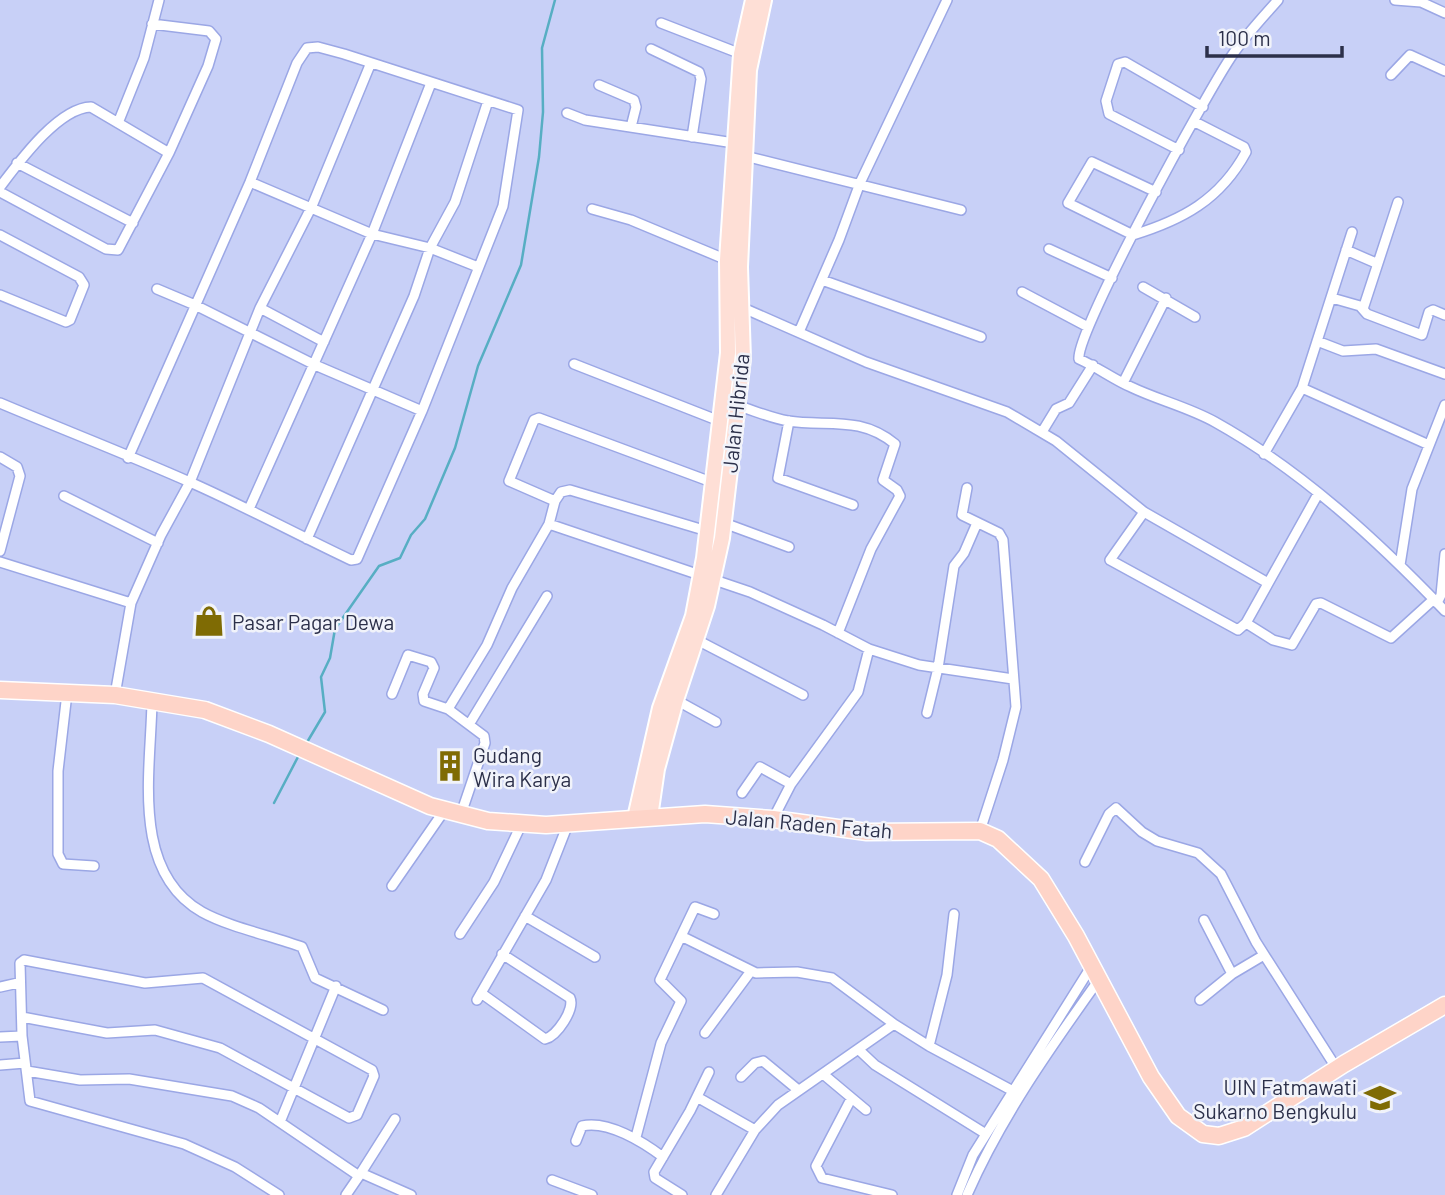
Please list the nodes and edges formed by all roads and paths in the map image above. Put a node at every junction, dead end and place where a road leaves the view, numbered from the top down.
1 (159, 0) edge
2 (753, 0) edge
3 (764, 0) edge
4 (947, 0) edge
5 (1278, 0) edge
6 (1395, 0) edge
7 (1433, 3) edge
8 (1445, 13) edge
9 (661, 23) dead end
10 (152, 24) junction
11 (651, 49) dead end
12 (741, 54) junction
13 (370, 65) junction
14 (1445, 71) edge
15 (1391, 75) dead end
16 (431, 83) junction
17 (599, 85) dead end
18 (488, 101) junction
19 (1203, 107) junction
20 (567, 113) dead end
21 (1195, 122) junction
22 (118, 123) junction
23 (631, 127) junction
24 (692, 137) junction
25 (734, 143) junction
26 (1179, 150) junction
27 (169, 153) junction
28 (745, 156) junction
29 (17, 163) junction
30 (738, 173) junction
31 (250, 182) junction
32 (860, 183) junction
33 (0, 187) edge
34 (0, 192) edge
35 (1156, 192) junction
36 (1398, 202) dead end
37 (312, 206) junction
38 (592, 209) dead end
39 (961, 209) dead end
40 (133, 223) junction
41 (1352, 232) dead end
42 (372, 234) junction
43 (0, 235) edge
44 (1133, 235) junction
45 (430, 248) junction
46 (1049, 249) dead end
47 (1346, 250) junction
48 (727, 260) junction
49 (1376, 263) junction
50 (478, 267) junction
51 (1112, 278) junction
52 (822, 280) junction
53 (1143, 287) dead end
54 (157, 289) dead end
55 (1022, 292) dead end
56 (0, 295) edge
57 (1166, 298) junction
58 (1332, 298) junction
59 (195, 305) junction
60 (741, 307) junction
61 (260, 308) junction
62 (1363, 309) junction
63 (1445, 315) edge
64 (1195, 317) dead end
65 (1088, 327) junction
66 (252, 332) junction
67 (799, 332) junction
68 (981, 337) dead end
69 (1317, 341) junction
70 (324, 342) junction
71 (574, 364) dead end
72 (314, 365) junction
73 (1093, 365) junction
74 (1445, 374) edge
75 (1123, 383) junction
76 (1302, 388) junction
77 (372, 389) junction
78 (0, 403) edge
79 (1445, 405) edge
80 (739, 406) junction
81 (422, 411) junction
82 (789, 421) junction
83 (722, 422) junction
84 (1042, 432) junction
85 (1429, 445) junction
86 (1264, 454) junction
87 (0, 457) edge
88 (128, 458) junction
89 (190, 482) junction
90 (714, 483) junction
91 (967, 488) dead end
92 (1318, 494) junction
93 (64, 496) dead end
94 (555, 501) junction
95 (853, 505) dead end
96 (249, 509) junction
97 (1144, 512) junction
98 (724, 523) junction
99 (977, 523) junction
100 (549, 524) junction
101 (3, 525) edge
102 (707, 531) junction
103 (307, 539) junction
104 (158, 543) junction
105 (789, 547) dead end
106 (0, 551) edge
107 (1445, 554) edge
108 (0, 562) edge
109 (1401, 565) junction
110 (707, 578) junction
111 (1268, 583) junction
112 (547, 596) dead end
113 (1439, 598) edge
114 (131, 603) junction
115 (1445, 611) edge
116 (1245, 623) junction
117 (838, 633) junction
118 (697, 640) junction
119 (869, 649) junction
120 (938, 668) junction
121 (1013, 679) junction
122 (0, 690) edge
123 (67, 693) junction
124 (391, 694) dead end
125 (116, 695) junction
126 (803, 695) dead end
127 (676, 700) junction
128 (152, 701) junction
129 (448, 709) junction
130 (927, 713) dead end
131 (716, 722) dead end
132 (471, 723) junction
133 (791, 783) junction
134 (742, 793) dead end
135 (453, 812) junction
136 (643, 817) junction
137 (773, 819) junction
138 (568, 824) junction
139 (521, 825) junction
140 (980, 831) junction
141 (1085, 863) dead end
142 (94, 866) dead end
143 (392, 886) dead end
144 (714, 914) dead end
145 (954, 914) dead end
146 (525, 916) junction
147 (1204, 920) dead end
148 (460, 934) dead end
149 (681, 936) junction
150 (502, 954) junction
151 (1264, 955) junction
152 (595, 957) dead end
153 (751, 971) junction
154 (1095, 974) junction
155 (1232, 974) junction
156 (19, 983) junction
157 (336, 986) junction
158 (0, 988) edge
159 (1200, 1000) dead end
160 (1445, 1005) edge
161 (383, 1010) dead end
162 (22, 1017) junction
163 (894, 1024) junction
164 (705, 1033) dead end
165 (22, 1035) junction
166 (0, 1037) edge
167 (315, 1041) junction
168 (929, 1046) junction
169 (858, 1049) junction
170 (0, 1065) edge
171 (26, 1067) junction
172 (1336, 1069) junction
173 (709, 1072) dead end
174 (823, 1074) junction
175 (741, 1077) dead end
176 (295, 1089) junction
177 (797, 1089) junction
178 (1013, 1091) junction
179 (697, 1097) junction
180 (851, 1099) junction
181 (866, 1110) dead end
182 (395, 1119) dead end
183 (280, 1122) junction
184 (755, 1130) junction
185 (984, 1136) junction
186 (636, 1137) junction
187 (576, 1141) dead end
188 (992, 1144) junction
189 (663, 1157) junction
190 (360, 1174) junction
191 (552, 1180) dead end
192 (279, 1195) edge
193 (346, 1195) edge
194 (411, 1195) edge
195 (591, 1195) edge
196 (682, 1195) edge
197 (716, 1195) edge
198 (892, 1195) edge
199 (957, 1195) edge
200 (967, 1195) edge

1 - 10 street
2 - 12 main road
3 - 28 main road, Jalan Hibrida
4 - 32 street
5 - 19 street
6 - 7 street
7 - 8 street
9 - 12 street
10 - 22 street
10 - 27 street
11 - 24 street
12 - 25 main road
13 - 16 street
13 - 31 street
13 - 37 street
14 - 15 street
16 - 18 street
16 - 42 street
17 - 23 street
18 - 45 street
18 - 50 street
19 - 21 street
19 - 26 street
20 - 23 street
21 - 26 street
21 - 44 street
22 - 27 street
22 - 29 street
23 - 24 street
24 - 25 street
25 - 30 main road
26 - 35 street
27 - 40 street
28 - 30 main road, Jalan Hibrida
28 - 32 street
29 - 33 street
29 - 40 street
30 - 48 main road
30 - 60 main road, Jalan Hibrida
31 - 37 street
31 - 59 street
32 - 39 street
32 - 52 street
34 - 40 street
35 - 44 street
35 - 44 street
36 - 49 street
37 - 42 street
37 - 61 street
38 - 48 street
41 - 47 street
42 - 45 street
42 - 70 street
43 - 56 street
44 - 51 street
45 - 50 street
45 - 77 street
46 - 51 street
47 - 49 street
47 - 58 street
48 - 83 main road
49 - 62 street
50 - 81 street
51 - 65 street
52 - 67 street
52 - 68 street
53 - 57 street
54 - 59 street
55 - 65 street
57 - 64 street
57 - 75 street
58 - 62 street
58 - 69 street
59 - 66 street
59 - 88 street
60 - 67 street
60 - 80 main road, Jalan Hibrida
61 - 66 street
61 - 70 street
62 - 63 street
65 - 73 street
66 - 72 street
66 - 89 street
67 - 84 street
69 - 74 street
69 - 76 street
70 - 72 street
71 - 83 street
72 - 77 street
72 - 96 street
73 - 75 street
73 - 84 street
75 - 86 street
76 - 85 street
76 - 86 street
77 - 81 street
77 - 103 street
78 - 88 street
79 - 85 street
80 - 82 street
80 - 98 main road, Jalan Hibrida
81 - 103 street
82 - 95 street
82 - 117 street
83 - 90 main road
84 - 97 street
85 - 109 street
86 - 92 street
87 - 101 street
88 - 89 street
89 - 96 street
89 - 104 street
90 - 94 street
90 - 102 main road
91 - 99 street
92 - 109 street
92 - 111 street
93 - 104 street
94 - 100 street
94 - 102 street
96 - 103 street
97 - 111 street
97 - 116 street
98 - 105 street
98 - 110 main road, Jalan Hibrida
99 - 120 street
99 - 121 street
100 - 110 street
100 - 129 street
101 - 106 street
102 - 110 main road
104 - 114 street
107 - 113 street
108 - 114 street
109 - 113 street
110 - 117 street
110 - 118 main road, Jalan Hibrida
110 - 136 main road
111 - 116 street
112 - 132 street
113 - 115 street
113 - 116 street
114 - 125 street
117 - 119 street
118 - 126 street
118 - 127 main road, Jalan Hibrida
119 - 120 street
119 - 133 street
120 - 121 street
120 - 130 street
121 - 140 street
122 - 123 highway, Jalan Raden Fatah
123 - 125 highway, Jalan Raden Fatah
123 - 142 street
124 - 129 street
125 - 128 highway, Jalan Raden Fatah
127 - 131 street
127 - 136 main road, Jalan Hibrida
128 - 135 highway, Jalan Raden Fatah
128 - 157 street
129 - 132 street
132 - 135 street
133 - 134 street
133 - 137 street
135 - 139 highway, Jalan Raden Fatah
135 - 143 street
136 - 137 highway, Jalan Raden Fatah
136 - 138 highway, Jalan Raden Fatah
137 - 140 highway, Jalan Raden Fatah
138 - 139 highway, Jalan Raden Fatah
138 - 146 street
139 - 148 street
140 - 154 highway
141 - 151 street
144 - 149 street
145 - 168 street
146 - 150 street
146 - 152 street
147 - 155 street
149 - 153 street
149 - 186 street
150 - 150 street
151 - 155 street
151 - 172 street
153 - 163 street
153 - 164 street
154 - 172 highway
154 - 178 street
154 - 188 street
155 - 159 street
156 - 158 street
156 - 162 street
156 - 167 street
157 - 161 street
157 - 167 street
160 - 172 highway
162 - 165 street
162 - 176 street
163 - 168 street
163 - 169 street
165 - 166 street
165 - 171 street
167 - 176 street
167 - 176 street
168 - 178 street
169 - 174 street
169 - 185 street
170 - 171 street
171 - 183 street
171 - 192 street
173 - 179 street
174 - 177 street
174 - 180 street
175 - 177 street
176 - 183 street
177 - 184 street
178 - 185 street
179 - 184 street
179 - 189 street
180 - 181 street
180 - 198 street
182 - 190 street
183 - 190 street
184 - 197 street
185 - 188 street
185 - 199 street
186 - 187 street
186 - 189 street
188 - 200 street
189 - 196 street
190 - 193 street
190 - 194 street
191 - 195 street

